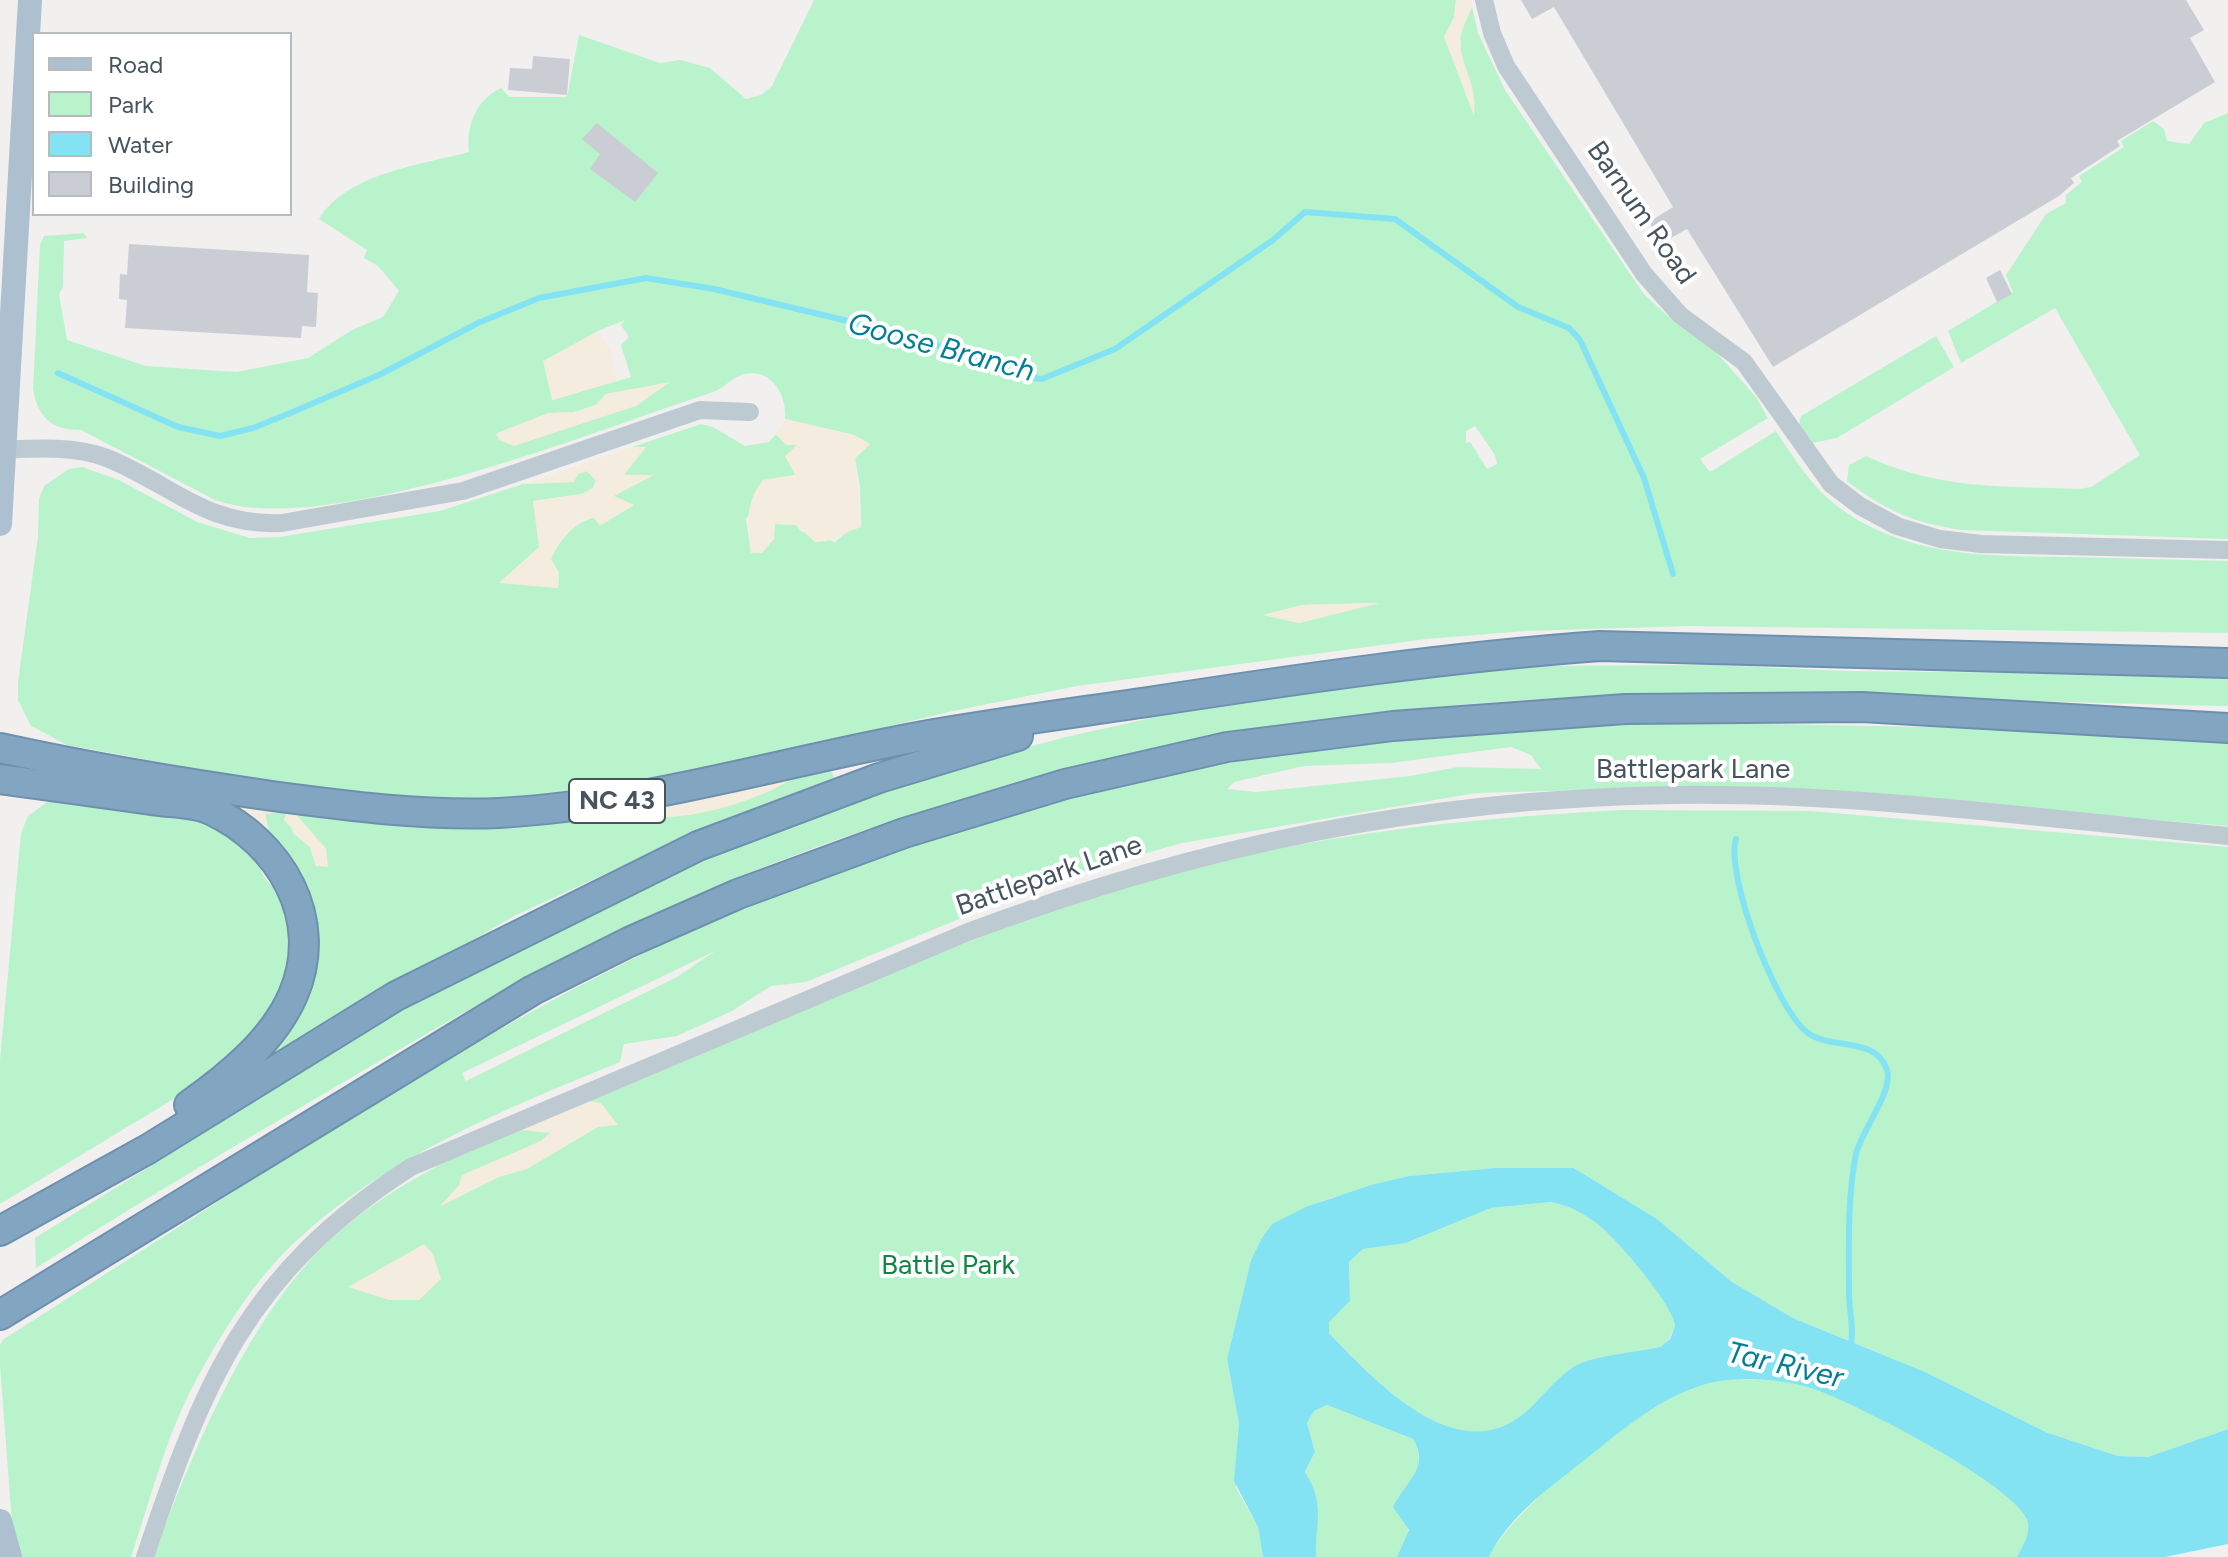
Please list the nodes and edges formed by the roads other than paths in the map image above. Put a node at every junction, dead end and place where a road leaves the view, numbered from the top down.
1 (30, 0) edge
2 (1484, 0) edge
3 (750, 412) dead end
4 (4, 450) junction
5 (0, 524) edge
6 (2228, 550) edge
7 (2228, 663) edge
8 (1230, 689) junction
9 (2228, 728) edge
10 (0, 748) edge
11 (0, 779) edge
12 (2228, 836) edge
13 (60, 1196) junction
14 (0, 1231) edge
15 (0, 1315) edge
16 (0, 1521) edge
17 (10, 1557) edge
18 (145, 1557) edge

1 - 4 main road
2 - 6 street, Barnum Road
3 - 4 street
4 - 5 main road
7 - 8 highway
8 - 10 highway, NC 43
8 - 13 highway
9 - 15 highway
11 - 13 highway
12 - 18 street, Battlepark Lane
13 - 14 highway
16 - 17 main road

